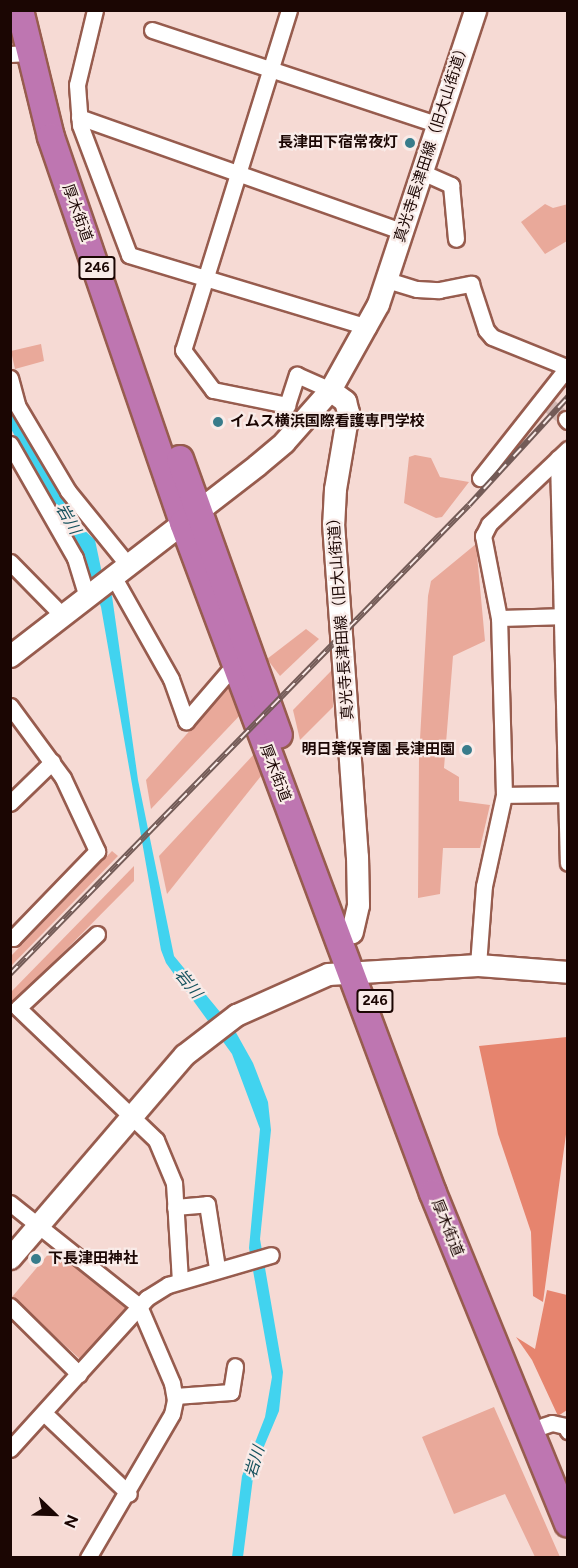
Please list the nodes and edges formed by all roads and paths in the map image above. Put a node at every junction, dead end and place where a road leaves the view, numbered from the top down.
1 (20, 10) edge
2 (38, 10) edge
3 (95, 10) edge
4 (290, 10) edge
5 (475, 10) edge
6 (152, 30) dead end
7 (19, 54) edge
8 (271, 69) junction
9 (79, 117) junction
10 (439, 125) junction
11 (424, 172) junction
12 (239, 174) junction
13 (404, 232) junction
14 (456, 239) dead end
15 (207, 277) junction
16 (387, 280) junction
17 (368, 327) junction
18 (10, 378) edge
19 (330, 390) junction
20 (10, 444) edge
21 (563, 454) edge
22 (480, 478) dead end
23 (190, 517) junction
24 (10, 562) edge
25 (118, 573) junction
26 (88, 596) junction
27 (63, 616) junction
28 (565, 616) edge
29 (499, 618) junction
30 (10, 656) edge
31 (234, 665) junction
32 (10, 706) edge
33 (52, 762) junction
34 (566, 794) edge
35 (504, 795) junction
36 (10, 803) edge
37 (567, 863) edge
38 (351, 932) junction
39 (97, 934) dead end
40 (10, 936) edge
41 (478, 965) junction
42 (567, 972) edge
43 (357, 973) junction
44 (14, 1012) edge
45 (132, 1114) junction
46 (10, 1203) edge
47 (175, 1207) junction
48 (40, 1225) junction
49 (270, 1255) dead end
50 (10, 1257) edge
51 (218, 1268) junction
52 (180, 1281) junction
53 (10, 1306) edge
54 (139, 1306) junction
55 (235, 1366) dead end
56 (79, 1374) junction
57 (175, 1396) junction
58 (44, 1413) junction
59 (555, 1428) edge
60 (10, 1449) edge
61 (567, 1485) edge
62 (129, 1494) junction
63 (567, 1523) edge
64 (88, 1557) edge

1 - 7 highway, 厚木街道 / 246
2 - 23 highway, 厚木街道 / 246
3 - 9 street
4 - 8 street
5 - 10 street, 真光寺長津田線（旧大山街道）
6 - 8 street
7 - 23 highway, 厚木街道 / 246
8 - 10 street
8 - 12 street
9 - 12 street
9 - 15 street
10 - 11 street, 真光寺長津田線（旧大山街道）
11 - 13 street, 真光寺長津田線（旧大山街道）
11 - 14 street
12 - 13 street
12 - 15 street
13 - 16 street, 真光寺長津田線（旧大山街道）
15 - 17 street
15 - 19 street
16 - 17 street, 真光寺長津田線（旧大山街道）
16 - 22 street
17 - 19 street, 真光寺長津田線（旧大山街道）
18 - 25 street
19 - 23 street
19 - 38 street, 真光寺長津田線（旧大山街道）
20 - 26 street
21 - 28 street
21 - 29 street
23 - 25 street
23 - 31 highway, 厚木街道 / 246
23 - 38 highway, 厚木街道 / 246
24 - 27 street
25 - 26 street
25 - 31 street
26 - 27 street
27 - 30 street
28 - 29 street
28 - 34 street
29 - 35 street
31 - 43 highway, 厚木街道 / 246
32 - 33 street
33 - 36 street
33 - 40 street
34 - 35 street
34 - 37 street
35 - 41 street
38 - 43 highway, 厚木街道 / 246
39 - 44 street
41 - 42 street
41 - 43 street
43 - 45 street
43 - 59 highway, 厚木街道 / 246
43 - 63 highway, 厚木街道 / 246
44 - 45 street
45 - 47 street
45 - 48 street
46 - 48 street
47 - 51 street
47 - 52 street
48 - 50 street
48 - 54 street
49 - 51 street
51 - 52 street
52 - 54 street
53 - 56 street
54 - 56 street
54 - 57 street
55 - 57 street
56 - 58 street
57 - 62 street
58 - 60 street
58 - 62 street
59 - 61 highway, 厚木街道 / 246
62 - 64 street

